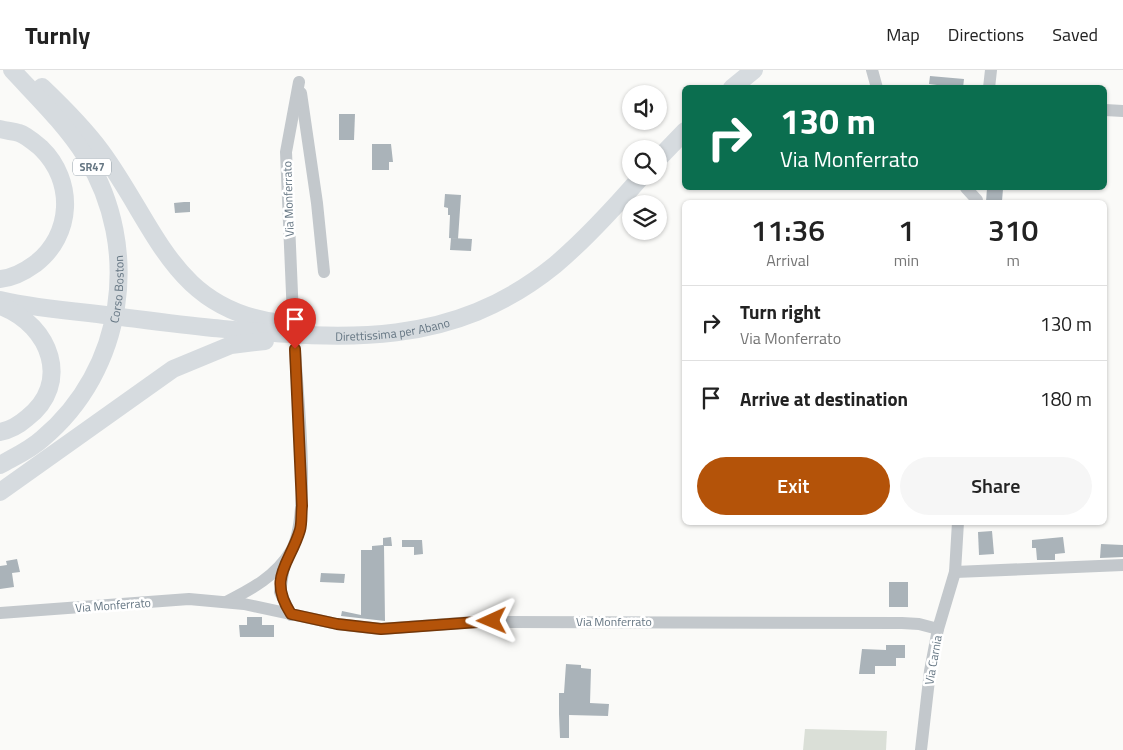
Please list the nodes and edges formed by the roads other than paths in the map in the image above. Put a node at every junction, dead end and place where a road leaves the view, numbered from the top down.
1 (12, 70) edge
2 (26, 70) edge
3 (754, 70) edge
4 (872, 70) edge
5 (991, 70) edge
6 (736, 85) edge
7 (876, 85) edge
8 (989, 85) edge
9 (1107, 110) edge
10 (1123, 111) edge
11 (0, 129) edge
12 (682, 134) edge
13 (288, 142) junction
14 (309, 142) junction
15 (667, 150) edge
16 (633, 185) edge
17 (968, 190) edge
18 (976, 200) edge
19 (324, 272) dead end
20 (0, 279) edge
21 (0, 287) edge
22 (0, 300) edge
23 (0, 305) edge
24 (90, 313) junction
25 (293, 317) dead end
26 (361, 337) junction
27 (295, 349) dead end
28 (0, 432) edge
29 (0, 465) edge
30 (0, 492) edge
31 (958, 525) edge
32 (285, 560) junction
33 (1123, 565) edge
34 (954, 572) junction
35 (256, 588) junction
36 (280, 592) junction
37 (226, 602) junction
38 (258, 607) junction
39 (0, 613) edge
40 (291, 614) junction
41 (938, 629) junction
42 (921, 750) edge

1 - 29 highway, Corso Boston / SR47
2 - 26 highway
3 - 6 highway
4 - 7 street
5 - 8 street
9 - 10 street
11 - 20 highway
12 - 15 highway
13 - 14 street
13 - 14 street, Via Monferrato
13 - 25 street, Via Monferrato
14 - 19 street, Via Monferrato
16 - 26 highway, Direttissima per Abano
17 - 18 street
21 - 24 highway, Direttissima per Abano
22 - 24 highway, Direttissima per Abano
23 - 28 highway
24 - 26 highway, Direttissima per Abano
26 - 30 highway
27 - 32 street, Via Monferrato
31 - 34 street, Via Carnia
32 - 35 street, Via Monferrato
32 - 36 street, Via Monferrato
33 - 34 street
34 - 41 street, Via Carnia
35 - 37 street, Via Monferrato
35 - 38 street
36 - 38 street
36 - 40 street
37 - 38 street, Via Monferrato
37 - 39 street, Via Monferrato
38 - 40 street, Via Monferrato
40 - 41 street, Via Monferrato
41 - 42 street, Via Carnia

